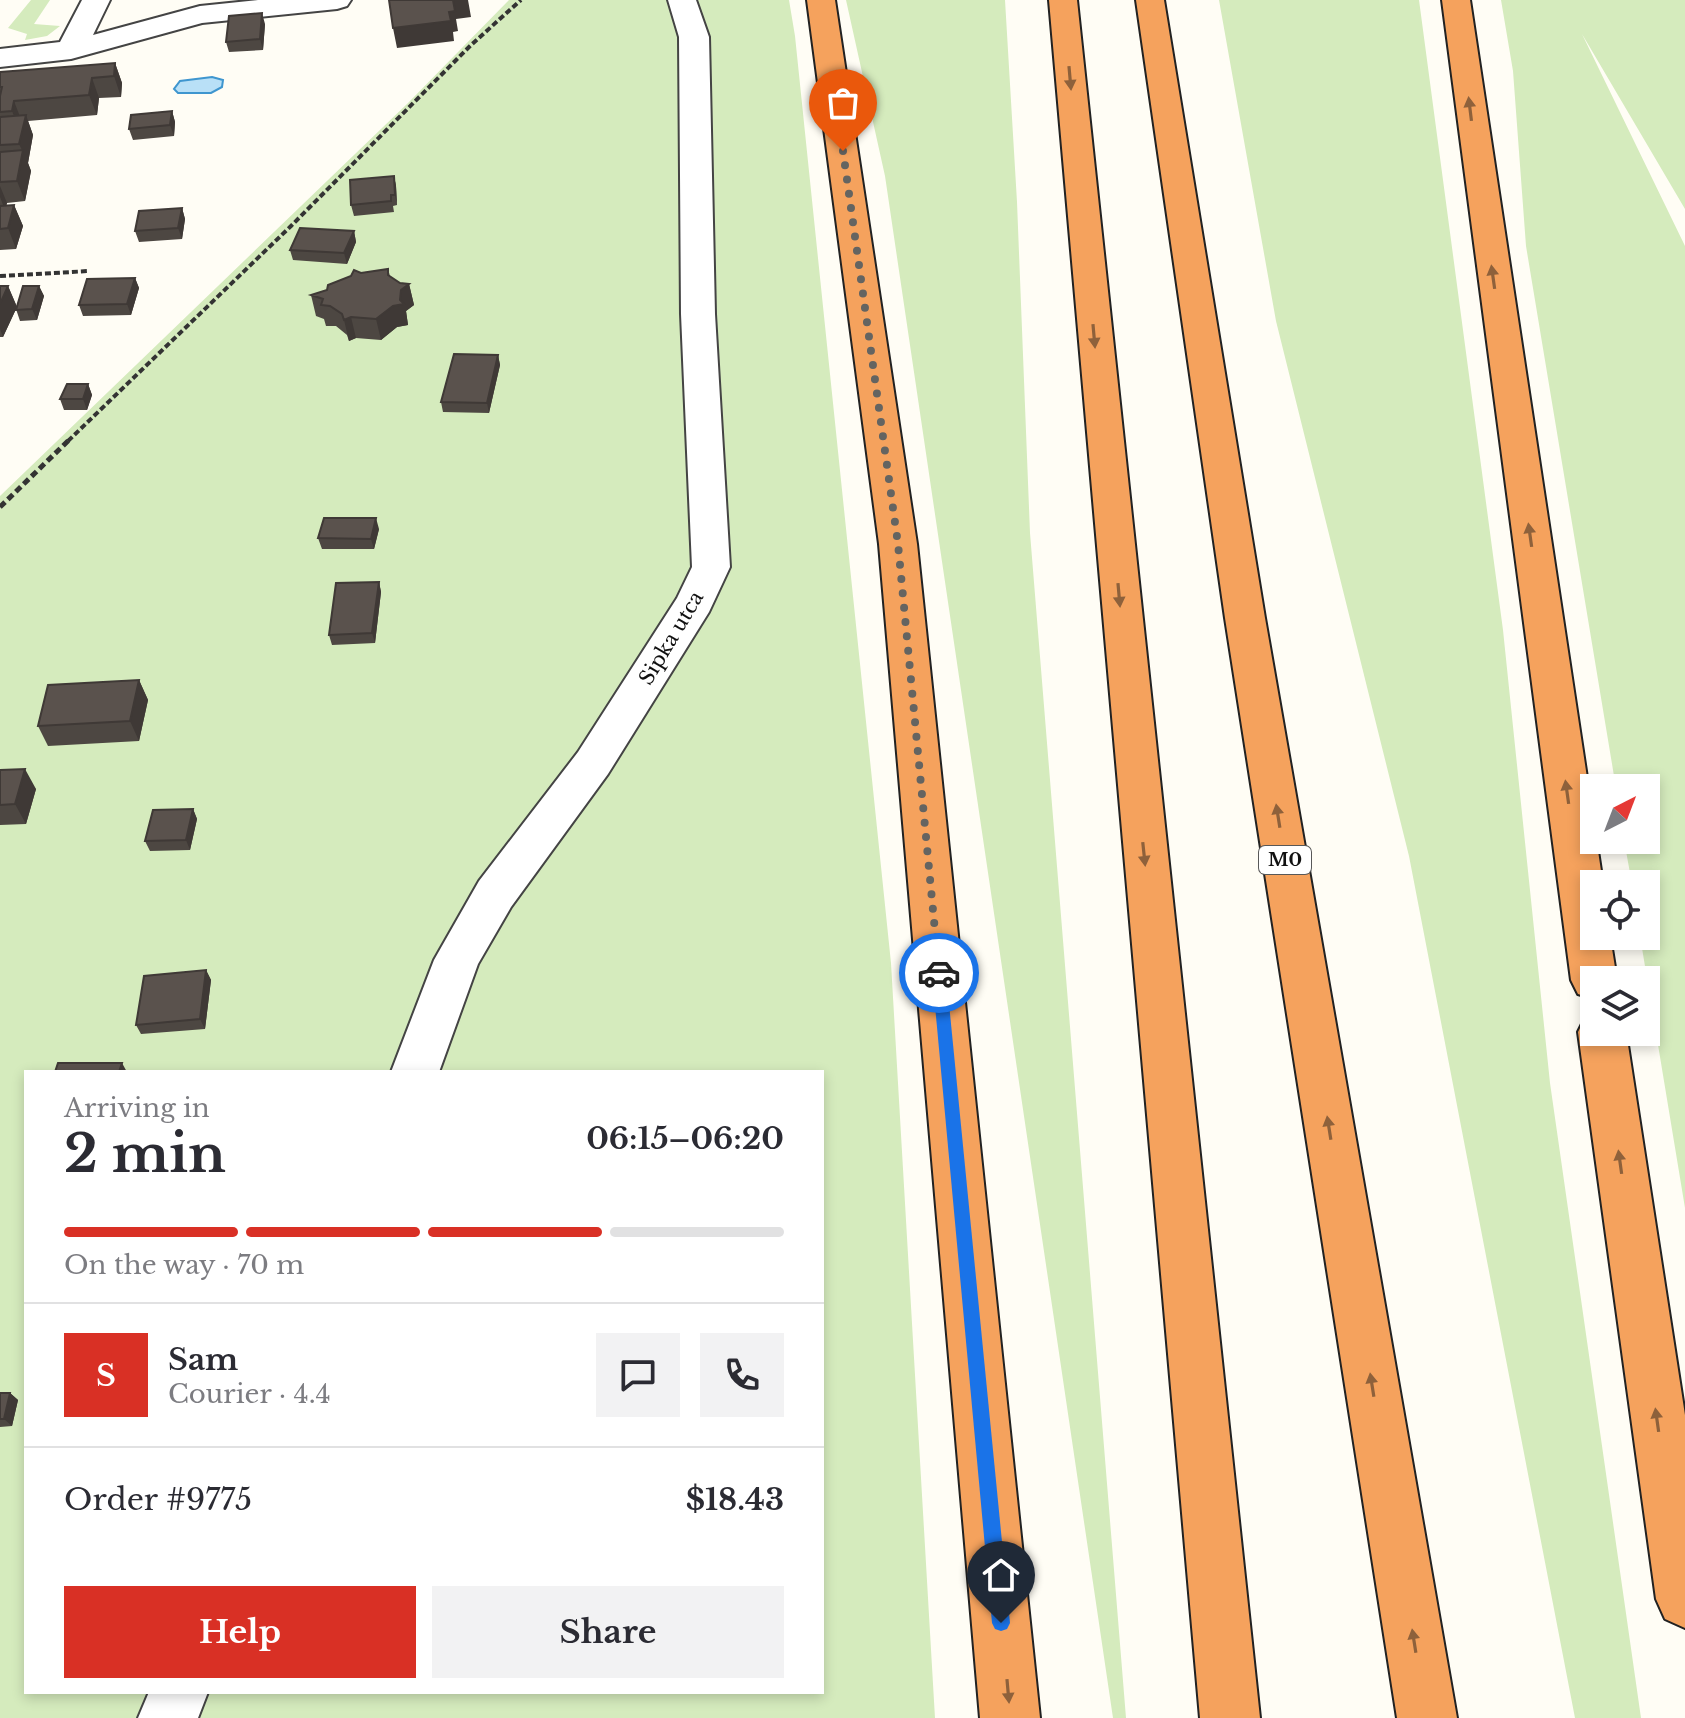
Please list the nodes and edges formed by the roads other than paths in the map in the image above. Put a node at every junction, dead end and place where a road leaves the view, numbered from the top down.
1 (96, 0) edge
2 (337, 0) edge
3 (682, 0) edge
4 (821, 0) edge
5 (1063, 0) edge
6 (1150, 0) edge
7 (1456, 0) edge
8 (71, 50) junction
9 (0, 58) edge
10 (1592, 966) edge
11 (1604, 1046) edge
12 (416, 1070) edge
13 (1685, 1599) edge
14 (178, 1694) edge
15 (168, 1718) edge
16 (1010, 1718) edge
17 (1230, 1718) edge
18 (1427, 1718) edge

1 - 8 street
2 - 8 street
3 - 12 street, Sipka utca
4 -> 16 highway
5 -> 17 highway
18 -> 6 highway, M0
10 -> 7 highway
8 - 9 street
13 -> 11 highway
14 - 15 street

